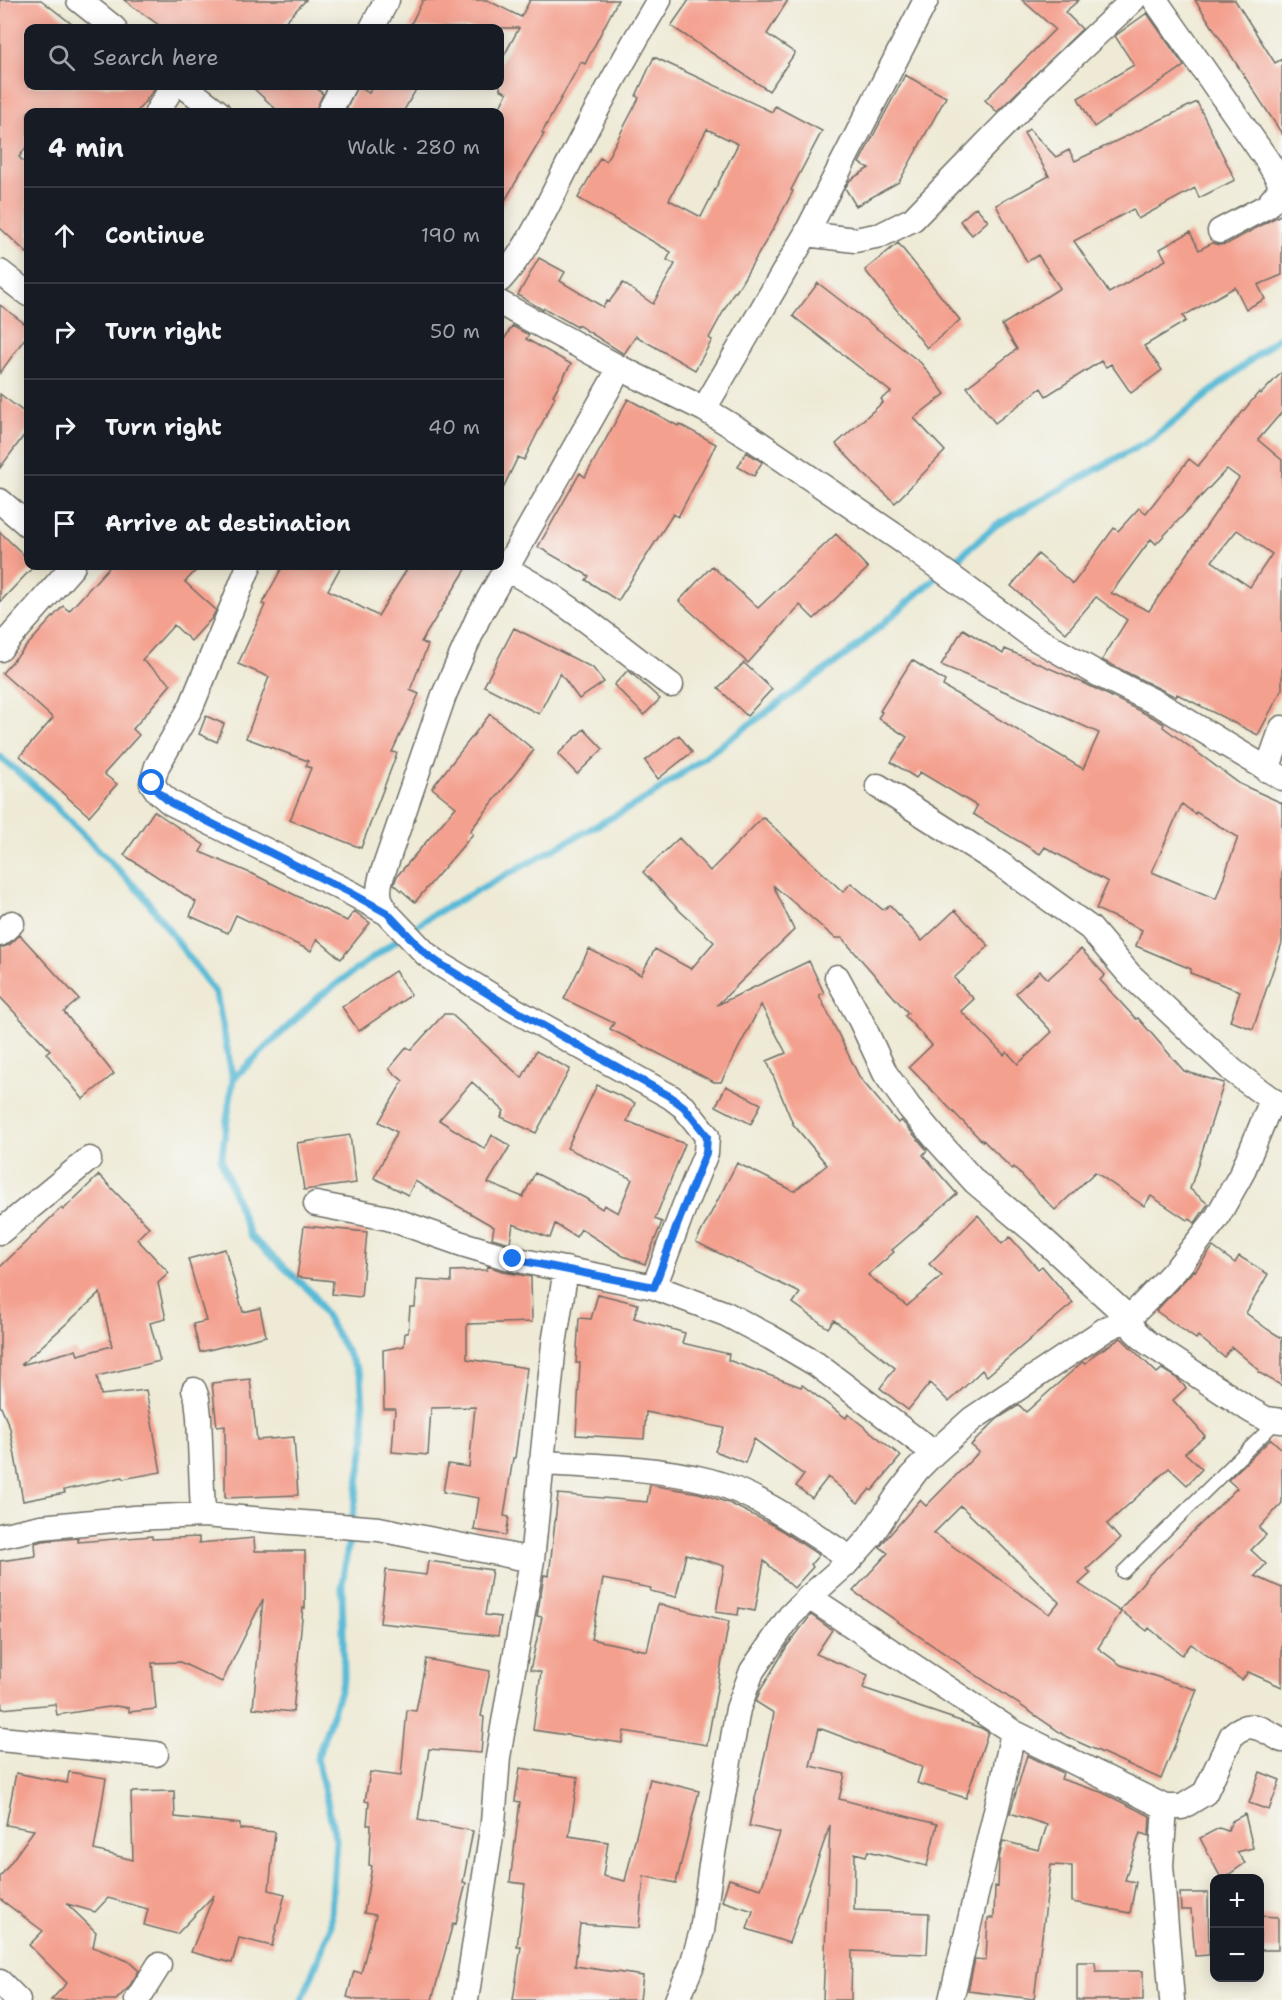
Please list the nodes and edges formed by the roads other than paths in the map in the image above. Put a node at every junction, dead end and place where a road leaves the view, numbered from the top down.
1 (79, 0) edge
2 (387, 0) edge
3 (659, 0) edge
4 (926, 0) edge
5 (1133, 0) edge
6 (1155, 0) edge
7 (109, 24) edge
8 (374, 24) edge
9 (171, 90) edge
10 (189, 90) edge
11 (341, 90) edge
12 (159, 108) edge
13 (213, 108) edge
14 (331, 108) edge
15 (1220, 231) dead end
16 (806, 234) junction
17 (0, 272) edge
18 (504, 276) edge
19 (24, 291) edge
20 (504, 305) edge
21 (620, 368) junction
22 (704, 409) junction
23 (0, 501) edge
24 (24, 522) edge
25 (504, 568) joint
26 (69, 570) edge
27 (247, 570) edge
28 (503, 570) edge
29 (0, 649) edge
30 (671, 685) dead end
31 (1282, 728) edge
32 (1275, 774) edge
33 (878, 786) dead end
34 (394, 921) junction
35 (837, 977) dead end
36 (1277, 1103) edge
37 (89, 1159) dead end
38 (316, 1204) dead end
39 (0, 1232) edge
40 (566, 1269) junction
41 (654, 1287) junction
42 (1129, 1318) junction
43 (194, 1390) dead end
44 (1279, 1421) edge
45 (934, 1453) junction
46 (541, 1463) junction
47 (203, 1515) junction
48 (0, 1536) edge
49 (850, 1558) junction
50 (532, 1560) junction
51 (1123, 1572) dead end
52 (808, 1597) junction
53 (1013, 1732) junction
54 (0, 1739) edge
55 (1282, 1740) edge
56 (156, 1754) dead end
57 (1166, 1807) junction
58 (159, 1965) dead end
59 (0, 1982) edge
60 (18, 2000) edge
61 (137, 2000) edge
62 (466, 2000) edge
63 (676, 2000) edge
64 (951, 2000) edge
65 (1172, 2000) edge

1 - 7 street
2 - 8 street
3 - 18 street
4 - 16 street
5 - 16 street
6 - 15 street
9 - 12 street
10 - 13 street
11 - 14 street
16 - 22 street
17 - 19 street
20 - 21 street
21 - 22 street
21 - 25 street
22 - 32 street
23 - 24 street
25 - 30 street
26 - 29 street
27 - 34 street
28 - 34 street
31 - 32 street
33 - 36 street
34 - 41 street
35 - 42 street
36 - 42 street
37 - 39 street
38 - 40 street
40 - 41 street
40 - 46 street
41 - 45 street
42 - 44 street
42 - 45 street
43 - 47 street
44 - 51 lane
45 - 49 street
46 - 49 street
46 - 50 street
47 - 48 street
47 - 50 street
49 - 52 street
50 - 62 street
52 - 53 street
52 - 63 street
53 - 57 street
53 - 64 street
54 - 56 street
55 - 57 street
57 - 65 street
58 - 61 street
59 - 60 street

